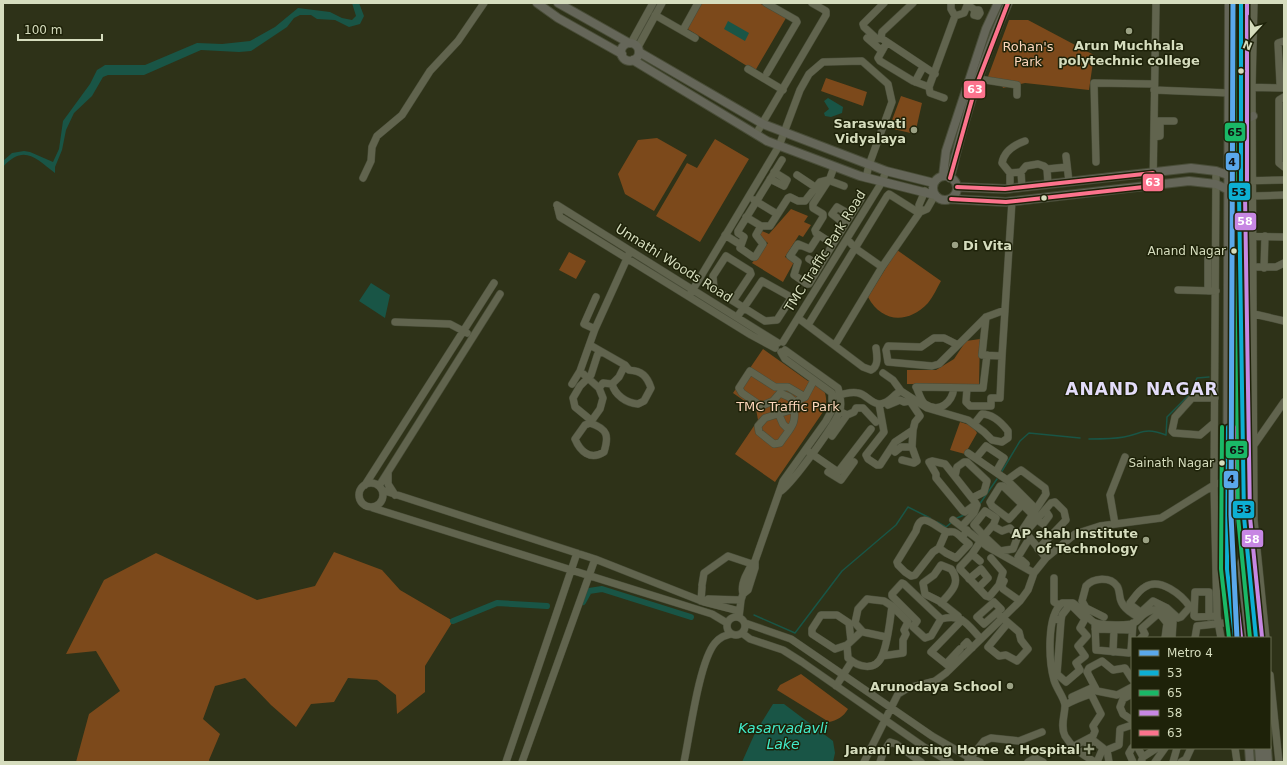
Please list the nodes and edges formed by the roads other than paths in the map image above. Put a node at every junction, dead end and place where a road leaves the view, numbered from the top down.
1 (484, 3) edge
2 (537, 3) edge
3 (558, 3) edge
4 (653, 3) edge
5 (662, 3) edge
6 (698, 3) edge
7 (766, 3) edge
8 (812, 3) edge
9 (884, 3) edge
10 (913, 3) edge
11 (951, 3) edge
12 (998, 3) edge
13 (1008, 3) edge
14 (1156, 3) edge
15 (1229, 3) edge
16 (1241, 3) edge
17 (1254, 3) edge
18 (968, 4) edge
19 (976, 12) junction
20 (964, 13) junction
21 (655, 15) junction
22 (955, 16) junction
23 (1001, 19) junction
24 (990, 20) junction
25 (683, 30) junction
26 (996, 30) junction
27 (695, 38) dead end
28 (867, 38) dead end
29 (884, 40) junction
30 (1284, 40) edge
31 (634, 46) junction
32 (882, 50) junction
33 (622, 54) junction
34 (633, 60) junction
35 (923, 66) junction
36 (748, 69) dead end
37 (767, 73) dead end
38 (934, 74) junction
39 (979, 79) junction
40 (915, 82) junction
41 (1284, 85) edge
42 (929, 87) junction
43 (1154, 87) junction
44 (1241, 87) junction
45 (1252, 87) junction
46 (1284, 88) edge
47 (783, 90) junction
48 (1229, 93) junction
49 (1017, 95) dead end
50 (1284, 97) edge
51 (944, 98) dead end
52 (1281, 114) edge
53 (1253, 116) junction
54 (1157, 121) junction
55 (1174, 121) dead end
56 (1241, 122) junction
57 (762, 124) junction
58 (785, 133) junction
59 (756, 134) junction
60 (1155, 137) junction
61 (1025, 141) dead end
62 (779, 146) junction
63 (1066, 156) dead end
64 (782, 160) dead end
65 (1157, 161) dead end
66 (1096, 162) dead end
67 (869, 165) junction
68 (834, 167) junction
69 (1067, 167) junction
70 (1284, 168) edge
71 (1047, 169) junction
72 (886, 171) junction
73 (1216, 171) junction
74 (774, 172) junction
75 (1021, 172) junction
76 (1010, 173) junction
77 (1153, 173) junction
78 (797, 175) dead end
79 (1229, 175) junction
80 (947, 177) junction
81 (363, 178) dead end
82 (866, 178) junction
83 (770, 179) junction
84 (828, 180) junction
85 (1241, 180) junction
86 (1284, 180) edge
87 (1254, 181) junction
88 (882, 182) junction
89 (1069, 182) junction
90 (934, 183) junction
91 (1048, 184) junction
92 (1216, 184) junction
93 (844, 186) dead end
94 (1153, 186) junction
95 (815, 187) junction
96 (957, 187) junction
97 (1022, 187) junction
98 (1010, 188) junction
99 (925, 191) junction
100 (1229, 191) junction
101 (1239, 194) junction
102 (935, 195) junction
103 (1284, 195) edge
104 (1253, 196) junction
105 (749, 197) junction
106 (861, 199) dead end
107 (951, 199) junction
108 (1012, 201) junction
109 (756, 202) junction
110 (920, 212) junction
111 (778, 214) junction
112 (851, 215) junction
113 (746, 217) junction
114 (846, 224) junction
115 (761, 226) junction
116 (726, 235) junction
117 (819, 235) junction
118 (1241, 236) junction
119 (1254, 236) junction
120 (1265, 236) junction
121 (1284, 236) edge
122 (847, 239) junction
123 (833, 244) junction
124 (741, 245) junction
125 (855, 248) junction
126 (629, 250) junction
127 (716, 250) junction
128 (726, 256) junction
129 (628, 258) junction
130 (1208, 258) dead end
131 (809, 259) dead end
132 (1284, 263) edge
133 (820, 266) junction
134 (882, 267) junction
135 (1242, 267) junction
136 (1254, 267) junction
137 (1264, 268) junction
138 (494, 283) dead end
139 (1178, 290) dead end
140 (1208, 291) junction
141 (1216, 291) junction
142 (691, 293) junction
143 (500, 294) dead end
144 (596, 297) dead end
145 (733, 301) junction
146 (744, 308) junction
147 (1005, 310) junction
148 (1254, 314) junction
149 (737, 317) junction
150 (986, 317) junction
151 (798, 318) junction
152 (1284, 321) edge
153 (395, 322) dead end
154 (808, 325) junction
155 (595, 329) junction
156 (463, 331) junction
157 (473, 336) junction
158 (590, 345) junction
159 (835, 345) junction
160 (958, 346) junction
161 (780, 347) junction
162 (876, 348) dead end
163 (599, 350) junction
164 (987, 355) junction
165 (1002, 356) junction
166 (624, 365) junction
167 (580, 371) junction
168 (883, 373) dead end
169 (588, 378) junction
170 (814, 380) junction
171 (572, 384) dead end
172 (612, 384) junction
173 (599, 388) junction
174 (954, 388) junction
175 (967, 388) junction
176 (901, 391) junction
177 (836, 393) junction
178 (805, 397) junction
179 (1215, 398) junction
180 (773, 401) junction
181 (891, 402) junction
182 (1284, 402) edge
183 (761, 406) junction
184 (795, 406) junction
185 (879, 406) junction
186 (832, 407) junction
187 (839, 412) junction
188 (779, 414) junction
189 (847, 415) junction
190 (765, 418) junction
191 (591, 422) junction
192 (876, 422) dead end
193 (1214, 423) junction
194 (974, 424) junction
195 (871, 429) dead end
196 (789, 430) junction
197 (913, 430) junction
198 (832, 436) dead end
199 (897, 441) junction
200 (1254, 445) junction
201 (909, 446) junction
202 (896, 452) dead end
203 (968, 453) dead end
204 (807, 454) junction
205 (1125, 457) dead end
206 (976, 458) junction
207 (902, 460) dead end
208 (854, 462) dead end
209 (948, 468) junction
210 (388, 471) junction
211 (996, 472) junction
212 (936, 476) junction
213 (955, 476) junction
214 (1007, 480) junction
215 (1228, 480) junction
216 (365, 485) junction
217 (1214, 485) junction
218 (380, 488) junction
219 (396, 495) junction
220 (974, 501) junction
221 (1022, 506) junction
222 (373, 508) junction
223 (1035, 514) junction
224 (953, 520) dead end
225 (1115, 524) junction
226 (993, 526) junction
227 (964, 528) junction
228 (946, 532) junction
229 (1027, 536) junction
230 (962, 538) junction
231 (982, 539) junction
232 (939, 548) junction
233 (1038, 549) junction
234 (1248, 550) junction
235 (577, 553) junction
236 (972, 554) junction
237 (990, 558) dead end
238 (1046, 558) junction
239 (595, 559) junction
240 (980, 561) dead end
241 (754, 563) junction
242 (1022, 564) junction
243 (572, 569) junction
244 (1034, 573) junction
245 (589, 574) junction
246 (1054, 578) dead end
247 (969, 579) junction
248 (1004, 582) dead end
249 (978, 588) junction
250 (742, 597) junction
251 (703, 601) junction
252 (1020, 601) junction
253 (941, 603) junction
254 (716, 605) junction
255 (1060, 605) junction
256 (892, 606) junction
257 (712, 614) junction
258 (739, 614) junction
259 (1141, 615) junction
260 (1000, 616) junction
261 (1104, 617) dead end
262 (960, 618) junction
263 (941, 619) junction
264 (1057, 620) junction
265 (852, 622) junction
266 (1234, 622) junction
267 (726, 623) junction
268 (745, 623) junction
269 (1007, 624) junction
270 (1219, 624) junction
271 (989, 625) junction
272 (1095, 626) junction
273 (1133, 627) junction
274 (1114, 629) junction
275 (862, 631) junction
276 (742, 633) junction
277 (731, 634) junction
278 (886, 637) junction
279 (1132, 637) edge
280 (1142, 637) edge
281 (1165, 637) edge
282 (1172, 637) edge
283 (1195, 637) edge
284 (1221, 637) edge
285 (1235, 637) edge
286 (1249, 637) edge
287 (1256, 637) edge
288 (1266, 637) edge
289 (981, 639) junction
290 (849, 643) junction
291 (1131, 644) edge
292 (967, 645) junction
293 (1113, 652) junction
294 (882, 656) junction
295 (852, 661) junction
296 (948, 666) junction
297 (843, 676) junction
298 (1131, 677) edge
299 (1271, 682) edge
300 (836, 686) junction
301 (1094, 687) junction
302 (1131, 687) edge
303 (1131, 695) edge
304 (1066, 702) junction
305 (890, 708) junction
306 (886, 719) junction
307 (1131, 719) edge
308 (1131, 725) edge
309 (1069, 726) dead end
310 (1042, 732) dead end
311 (909, 735) junction
312 (932, 736) junction
313 (900, 746) junction
314 (1074, 746) junction
315 (926, 748) junction
316 (1131, 749) edge
317 (1138, 749) edge
318 (1156, 749) edge
319 (1164, 749) edge
320 (1177, 749) edge
321 (1191, 749) edge
322 (1235, 749) edge
323 (1248, 749) edge
324 (1259, 749) edge
325 (1267, 749) edge
326 (1082, 753) junction
327 (1280, 757) edge
328 (969, 760) edge
329 (1142, 760) edge
330 (920, 761) edge
331 (506, 762) edge
332 (522, 762) edge
333 (684, 762) edge
334 (864, 762) edge
335 (880, 762) edge
336 (950, 762) edge
337 (980, 762) edge
338 (1028, 762) edge
339 (1043, 762) edge
340 (1096, 762) edge
341 (1109, 762) edge
342 (1133, 762) edge
343 (1155, 762) edge
344 (1173, 762) edge
345 (1181, 762) edge
346 (1237, 762) edge
347 (1250, 762) edge
348 (1260, 762) edge
349 (1268, 762) edge

1 - 81 street
2 - 33 main road
3 - 31 main road
4 - 31 street
5 - 21 street
6 - 25 street
7 - 37 street
8 - 47 street
9 - 29 street
10 - 29 street
11 - 22 street
12 - 24 main road
13 - 23 main road
14 - 43 street
15 - 48 main road
16 - 44 main road
17 - 45 street
18 - 19 street
18 - 20 street
19 - 20 street
19 - 24 street
20 - 22 street
21 - 25 street
21 - 31 street
22 - 38 street
23 - 24 main road
23 - 26 main road
24 - 26 main road
24 - 80 main road
25 - 27 street
26 - 39 main road
28 - 32 street
29 - 32 street
29 - 35 street
30 - 41 street
31 - 33 main road
31 - 34 main road
31 - 57 main road
32 - 40 street
33 - 34 main road
34 - 59 main road
35 - 38 street
35 - 40 street
36 - 47 street
38 - 42 street
39 - 49 street
39 - 80 main road
40 - 42 street
42 - 51 street
43 - 48 street
43 - 54 street
43 - 66 street
44 - 45 street
44 - 56 main road
45 - 46 street
45 - 53 street
47 - 57 street
48 - 79 main road
50 - 52 street
52 - 70 street
53 - 56 main road
53 - 87 street
54 - 55 street
54 - 60 street
56 - 85 main road
57 - 58 main road
57 - 59 street
58 - 62 street
58 - 67 main road
58 - 67 street
59 - 62 main road
60 - 65 street
60 - 77 street
61 - 76 street
62 - 68 main road
62 - 105 street
63 - 69 street
64 - 74 street
67 - 72 main road
67 - 82 street
68 - 82 main road
68 - 84 street
69 - 71 street
69 - 89 street
71 - 75 street
71 - 91 street
72 - 88 street, TMC Traffic Park Road
72 - 90 main road
73 - 77 main road
73 - 79 main road
73 - 92 street
74 - 83 street
74 - 83 street
75 - 76 street
75 - 97 street
76 - 98 street
77 - 89 main road
77 - 94 street
78 - 95 street
79 - 85 main road
79 - 100 main road
80 - 90 main road
80 - 96 main road
82 - 88 main road
83 - 109 street
84 - 93 street
84 - 95 street
84 - 117 street
85 - 87 street
85 - 101 main road
86 - 87 street
87 - 104 street
88 - 99 main road
88 - 122 street, TMC Traffic Park Road
89 - 91 main road
90 - 102 main road
91 - 97 main road
92 - 94 main road
92 - 100 main road
92 - 141 street
94 - 108 main road
95 - 111 street
96 - 98 main road
96 - 107 main road
97 - 98 main road
99 - 102 main road
99 - 110 street
100 - 101 main road
100 - 215 main road
101 - 104 street
101 - 118 main road
102 - 107 main road
102 - 110 street
103 - 104 street
104 - 119 street
105 - 109 street
105 - 116 street
106 - 112 street
107 - 108 main road
108 - 147 street
109 - 111 street
109 - 113 street
110 - 125 street
110 - 134 street
111 - 115 street
112 - 114 street
112 - 114 street
113 - 115 street
113 - 124 street
114 - 123 street
115 - 124 street
116 - 124 street
116 - 127 street
117 - 123 street
117 - 133 street
118 - 119 street
118 - 135 main road
119 - 120 street
119 - 136 street
120 - 121 street
120 - 137 street
122 - 125 street
122 - 151 street, TMC Traffic Park Road
123 - 133 street
125 - 134 street
125 - 154 street
126 - 129 street
126 - 129 street, Unnathi Woods Road
126 - 142 street, Unnathi Woods Road
127 - 128 street
127 - 142 street
128 - 145 street
128 - 145 street
129 - 142 street, Unnathi Woods Road
129 - 155 street
130 - 140 street
131 - 133 street
132 - 137 street
134 - 159 street
135 - 136 street
135 - 234 main road
136 - 137 street
136 - 148 street
138 - 156 street
139 - 140 street
140 - 141 street
141 - 179 street
142 - 149 street, Unnathi Woods Road
142 - 161 street, Unnathi Woods Road
143 - 157 street
144 - 155 street
145 - 146 street
146 - 146 street
146 - 149 street
147 - 150 street
147 - 165 street
148 - 152 street
148 - 200 street
149 - 161 street, Unnathi Woods Road
150 - 160 street
150 - 164 street
151 - 154 street
151 - 161 street, TMC Traffic Park Road
153 - 156 street
154 - 159 street
155 - 158 street
156 - 157 street
156 - 216 street
157 - 210 street
158 - 163 street
158 - 167 street
159 - 162 street
160 - 160 street
161 - 170 street
161 - 177 street
163 - 166 street
163 - 169 street
164 - 165 street
164 - 175 street
165 - 175 street
166 - 172 street
166 - 172 street
167 - 169 street
167 - 171 street
168 - 176 street
169 - 173 street
169 - 191 street
170 - 177 street
170 - 178 street
172 - 173 street
173 - 191 street
174 - 174 street
174 - 175 street
176 - 181 street
176 - 194 street
177 - 185 street
177 - 186 street
177 - 187 street
178 - 183 street
178 - 184 street
179 - 193 street
179 - 193 street
180 - 183 street
180 - 184 street
180 - 188 street
181 - 185 street
181 - 197 street
182 - 200 street
183 - 190 street
184 - 188 street
184 - 196 street
185 - 199 street
186 - 187 street
186 - 204 street
187 - 189 street
187 - 204 street
188 - 190 street
188 - 196 street
189 - 192 street
189 - 198 street
190 - 196 street
191 - 191 street
193 - 217 street
194 - 194 street
195 - 204 street
197 - 199 street
197 - 201 street
199 - 201 street
200 - 288 street
201 - 202 street
201 - 207 street
203 - 206 street
204 - 208 street
204 - 241 street
205 - 225 street
206 - 211 street
206 - 211 street
209 - 212 street
209 - 212 street
209 - 213 street
210 - 218 street
210 - 219 street
211 - 214 street
212 - 220 street
213 - 220 street
213 - 220 street
214 - 223 street
214 - 223 street
215 - 217 street
215 - 266 main road
216 - 218 street
216 - 222 street
217 - 225 street
217 - 270 street
218 - 219 street
218 - 222 street
219 - 235 street
220 - 227 street
221 - 221 street
221 - 223 street
222 - 243 street
223 - 229 street
223 - 233 street
224 - 227 street
225 - 238 street
226 - 231 street
226 - 231 street
226 - 231 street
227 - 230 street
227 - 231 street
228 - 230 street
228 - 232 street
228 - 232 street
229 - 233 street
229 - 242 street
230 - 232 street
231 - 236 street
231 - 242 street
233 - 238 street
234 - 286 main road
234 - 287 main road
235 - 239 street
235 - 243 street
236 - 240 street
236 - 247 street
237 - 249 street
238 - 244 street
239 - 245 street
239 - 251 street
241 - 250 street
241 - 251 street
242 - 244 street
243 - 245 street
243 - 331 street
244 - 252 street
245 - 257 street
245 - 332 street
246 - 255 street
247 - 249 street
247 - 249 street
248 - 252 street
250 - 251 street
250 - 258 street
251 - 254 street
252 - 260 street
253 - 253 street
253 - 262 street
254 - 257 street
254 - 258 street
255 - 264 street
255 - 272 street
256 - 265 street
256 - 278 street
256 - 294 street
257 - 267 street
258 - 267 street
258 - 268 street
259 - 259 street
259 - 261 street
259 - 273 street
259 - 282 street
260 - 269 street
260 - 271 street
260 - 271 street
262 - 263 street
262 - 289 street
262 - 296 street
263 - 263 street
264 - 264 street
264 - 304 street
265 - 275 street
265 - 290 street
265 - 290 street
266 - 270 street
266 - 285 main road
267 - 277 street
268 - 276 street
268 - 297 street
269 - 269 street
270 - 283 street
270 - 284 street
271 - 289 street
272 - 273 street
272 - 274 street
272 - 293 street
273 - 274 street
273 - 279 street
274 - 293 street
275 - 278 street
275 - 290 street
276 - 277 street
276 - 300 street
277 - 333 street
278 - 294 street
280 - 281 street
289 - 292 street
290 - 295 street
291 - 293 street
292 - 296 street
292 - 296 street
294 - 295 street
295 - 297 street
296 - 305 street
297 - 300 street
297 - 305 street
298 - 301 street
299 - 327 street
300 - 306 street
301 - 302 street
301 - 304 street
303 - 307 street
304 - 309 street
304 - 314 street
304 - 314 street
305 - 306 street
305 - 312 street
306 - 311 street
306 - 334 street
308 - 341 street
310 - 328 street
311 - 313 street
311 - 315 street
312 - 315 street
312 - 328 street
313 - 330 street
313 - 335 street
314 - 326 street
315 - 330 street
315 - 336 street
316 - 342 street
317 - 329 street
318 - 329 street
319 - 343 street
320 - 344 street
321 - 345 street
322 - 346 street
323 - 347 main road
324 - 348 main road
325 - 349 main road
326 - 340 street
326 - 340 street
328 - 337 street
338 - 339 street

